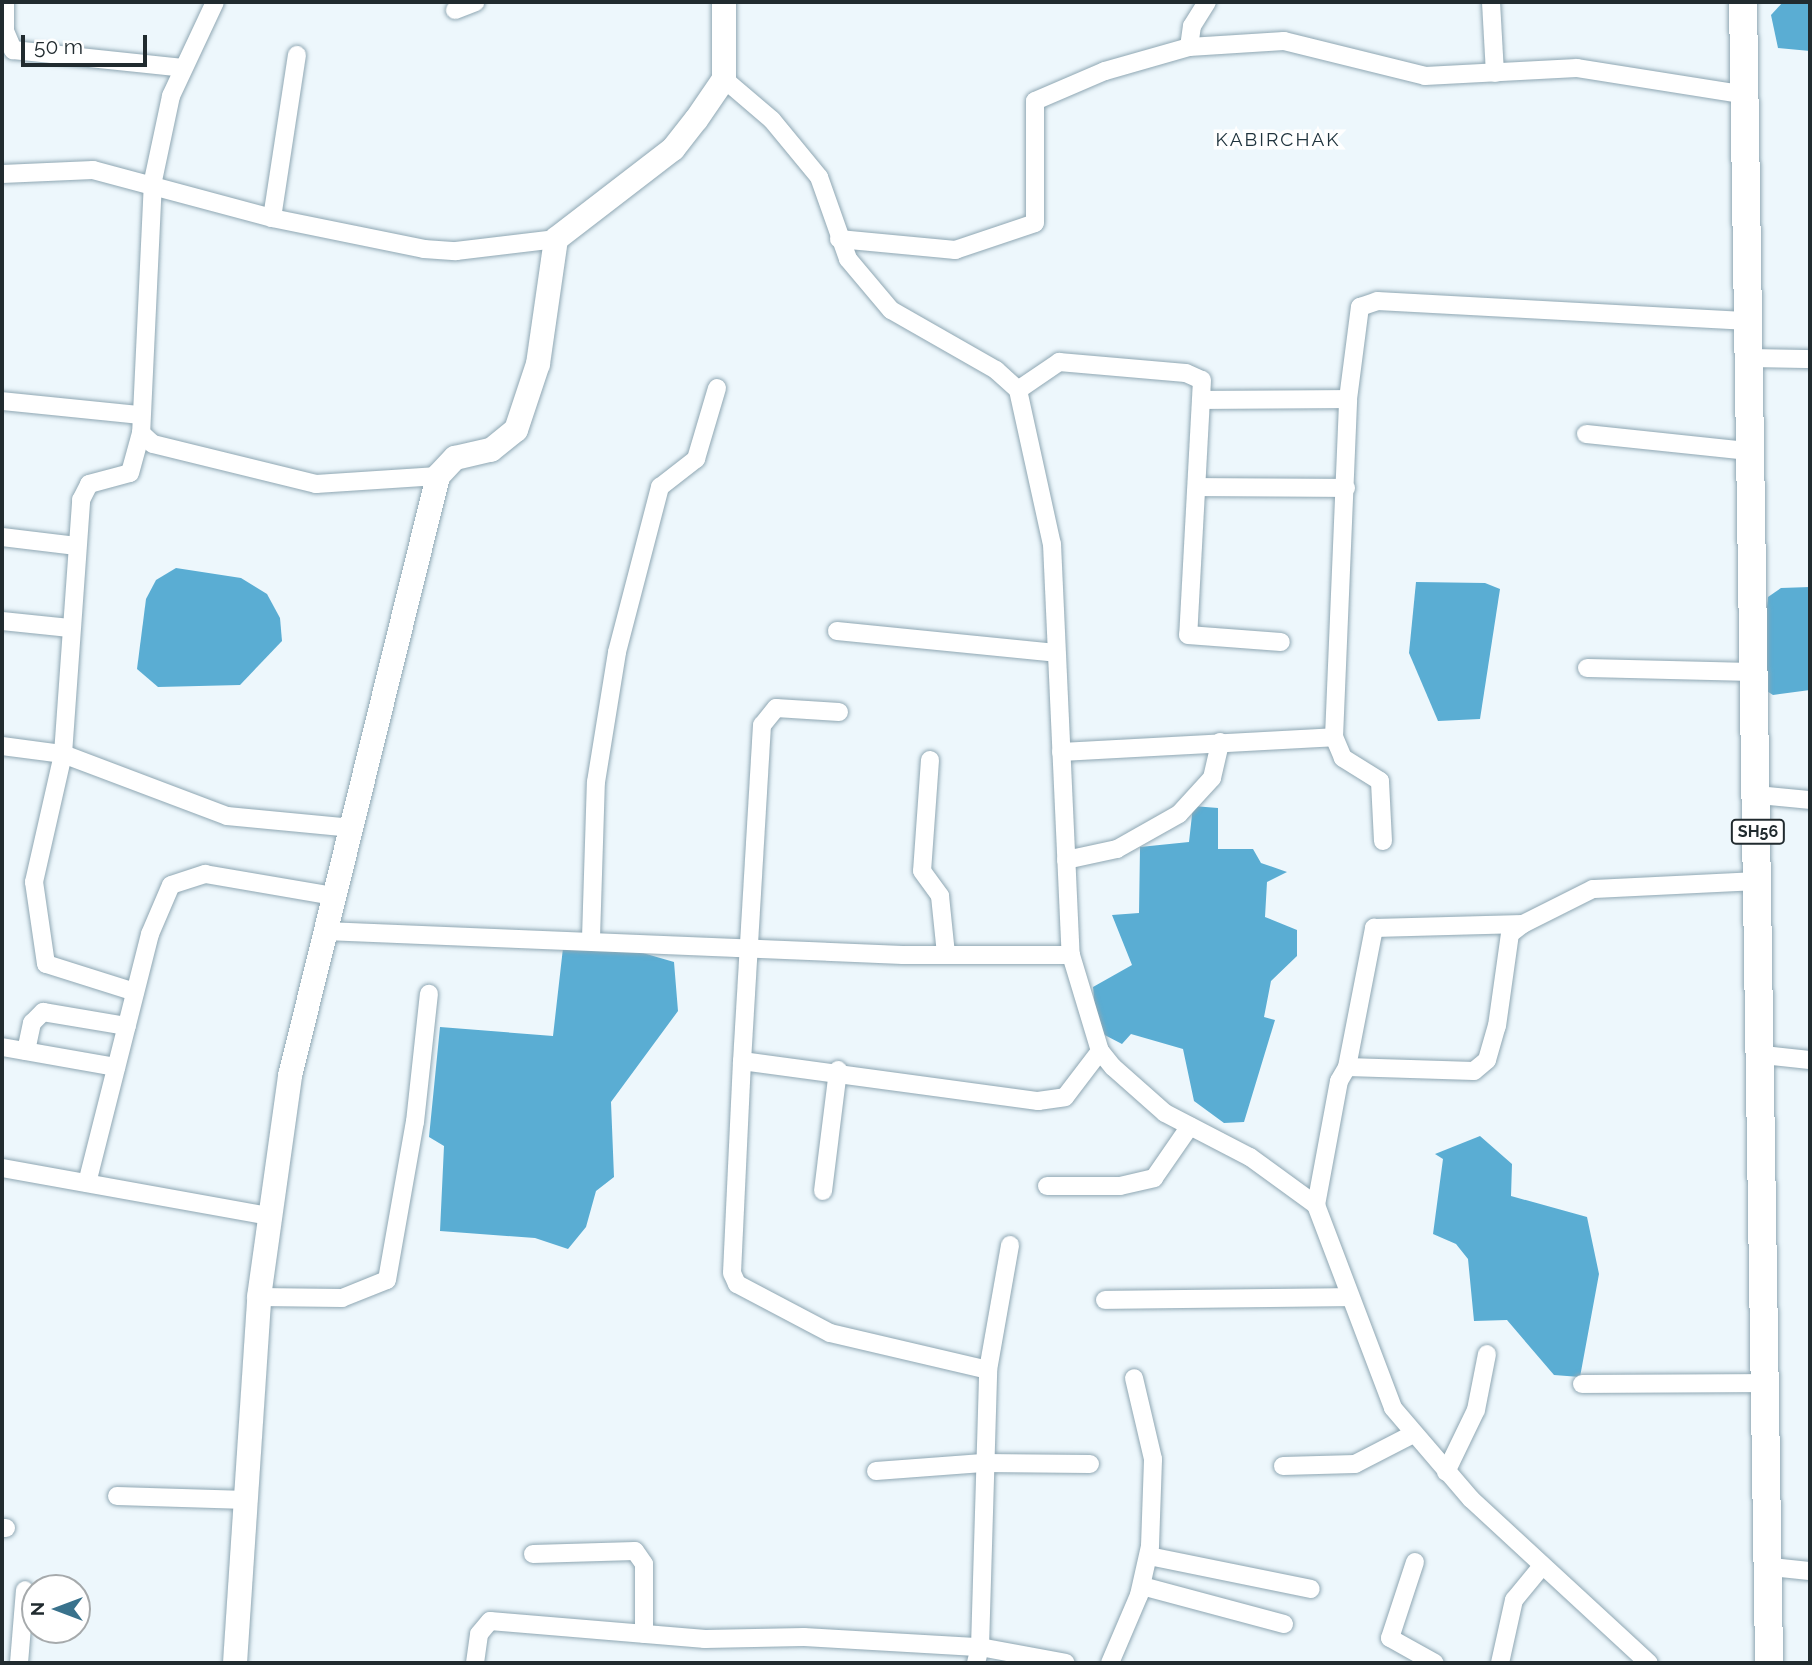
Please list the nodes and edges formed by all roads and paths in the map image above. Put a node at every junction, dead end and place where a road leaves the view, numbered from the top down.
1 (5, 2) edge
2 (215, 2) edge
3 (476, 2) edge
4 (724, 2) edge
5 (1207, 2) edge
6 (1491, 2) edge
7 (1743, 2) edge
8 (455, 10) dead end
9 (1189, 47) junction
10 (297, 55) dead end
11 (183, 68) junction
12 (1495, 73) junction
13 (724, 79) junction
14 (1742, 94) junction
15 (2, 174) edge
16 (153, 181) junction
17 (272, 218) junction
18 (556, 239) junction
19 (839, 239) junction
20 (1744, 321) junction
21 (1745, 358) junction
22 (1810, 359) edge
23 (717, 388) dead end
24 (1018, 390) junction
25 (1348, 399) junction
26 (1204, 400) junction
27 (2, 401) edge
28 (140, 424) junction
29 (1586, 434) dead end
30 (1747, 451) junction
31 (438, 477) junction
32 (1198, 487) junction
33 (1346, 488) junction
34 (2, 537) edge
35 (76, 546) junction
36 (2, 621) edge
37 (71, 628) junction
38 (837, 631) dead end
39 (1281, 642) dead end
40 (1056, 653) junction
41 (1587, 668) dead end
42 (1753, 672) junction
43 (839, 712) dead end
44 (1334, 737) junction
45 (1220, 742) junction
46 (2, 746) edge
47 (1061, 752) junction
48 (63, 754) junction
49 (930, 760) dead end
50 (1758, 795) junction
51 (1810, 800) edge
52 (352, 828) junction
53 (1383, 841) dead end
54 (1066, 860) junction
55 (1759, 881) junction
56 (334, 896) junction
57 (1523, 924) junction
58 (325, 931) junction
59 (591, 938) junction
60 (747, 946) junction
61 (946, 954) junction
62 (1071, 955) junction
63 (135, 992) junction
64 (429, 995) dead end
65 (127, 1026) junction
66 (2, 1047) edge
67 (26, 1051) junction
68 (1100, 1051) junction
69 (1763, 1055) junction
70 (1810, 1060) edge
71 (743, 1061) junction
72 (116, 1067) junction
73 (1348, 1067) junction
74 (838, 1070) junction
75 (1189, 1126) junction
76 (2, 1168) edge
77 (87, 1183) junction
78 (1047, 1186) dead end
79 (823, 1191) dead end
80 (1315, 1205) junction
81 (270, 1216) junction
82 (1010, 1244) dead end
83 (259, 1297) junction
84 (1349, 1297) junction
85 (1105, 1300) dead end
86 (1487, 1354) dead end
87 (988, 1370) junction
88 (1134, 1378) dead end
89 (1768, 1383) junction
90 (1582, 1384) dead end
91 (1413, 1434) junction
92 (983, 1463) junction
93 (1090, 1464) dead end
94 (1283, 1466) dead end
95 (876, 1471) dead end
96 (1446, 1472) junction
97 (117, 1496) dead end
98 (247, 1500) junction
99 (533, 1554) dead end
100 (1149, 1556) junction
101 (1415, 1562) dead end
102 (1542, 1566) junction
103 (1771, 1567) junction
104 (1810, 1571) edge
105 (1142, 1586) junction
106 (1311, 1589) dead end
107 (1284, 1624) dead end
108 (644, 1634) junction
109 (21, 1639) edge
110 (978, 1655) edge
111 (1048, 1660) edge
112 (19, 1663) edge
113 (235, 1663) edge
114 (475, 1663) edge
115 (1066, 1663) edge
116 (1110, 1663) edge
117 (1434, 1663) edge
118 (1500, 1663) edge
119 (1649, 1663) edge
120 (1769, 1663) edge

1 - 11 street
2 - 11 street
3 - 8 street
4 - 13 main road
5 - 9 street
6 - 12 street
7 - 14 main road, SH56
9 - 12 street
9 - 19 street
10 - 17 street
11 - 16 street
12 - 14 street
13 - 18 main road
13 - 19 street
14 - 20 main road, SH56
15 - 16 street
16 - 17 street
16 - 28 street
17 - 18 street
18 - 31 main road
19 - 24 street
20 - 21 main road, SH56
20 - 25 street
21 - 22 street
21 - 30 main road, SH56
23 - 59 street
24 - 26 street
24 - 40 street
25 - 26 street
25 - 33 street
26 - 32 street
27 - 28 street
28 - 31 street
28 - 35 street
29 - 30 street
30 - 42 main road, SH56
31 - 52 main road
32 - 33 street
32 - 39 street
33 - 44 street
34 - 35 street
35 - 37 street
36 - 37 street
37 - 48 street
38 - 40 street
40 - 47 street
41 - 42 street
42 - 50 main road, SH56
43 - 60 street
44 - 45 street
44 - 53 street
45 - 47 street
45 - 54 street
46 - 48 street
47 - 54 street
48 - 52 street
48 - 63 street
49 - 61 street
50 - 51 street
50 - 55 main road, SH56
52 - 56 main road
54 - 62 street
55 - 57 street
55 - 69 main road, SH56
56 - 58 main road
56 - 63 street
57 - 73 street
57 - 73 street
58 - 59 street
58 - 81 main road
59 - 60 street
60 - 61 street
60 - 71 street
61 - 62 street
62 - 68 street
63 - 65 street
64 - 83 street
65 - 67 street
65 - 72 street
66 - 67 street
67 - 72 street
68 - 74 street
68 - 75 street
69 - 70 street
69 - 89 main road, SH56
71 - 74 street
71 - 87 street
72 - 77 street
73 - 80 street
74 - 79 street
75 - 78 street
75 - 80 street
76 - 77 street
77 - 81 street
80 - 84 street
81 - 83 main road
82 - 87 street
83 - 98 main road
84 - 85 street
84 - 91 street
86 - 96 street
87 - 92 street
88 - 100 street
89 - 90 street
89 - 103 main road, SH56
91 - 94 street
91 - 96 street
92 - 93 street
92 - 95 street
92 - 110 street
96 - 102 street
97 - 98 street
98 - 113 main road
99 - 108 street
100 - 105 street
100 - 106 street
101 - 117 street
102 - 118 street
102 - 119 street
103 - 104 street
103 - 120 main road, SH56
105 - 107 street
105 - 116 street
108 - 110 street
108 - 114 street
109 - 112 street
110 - 111 street
111 - 115 street

